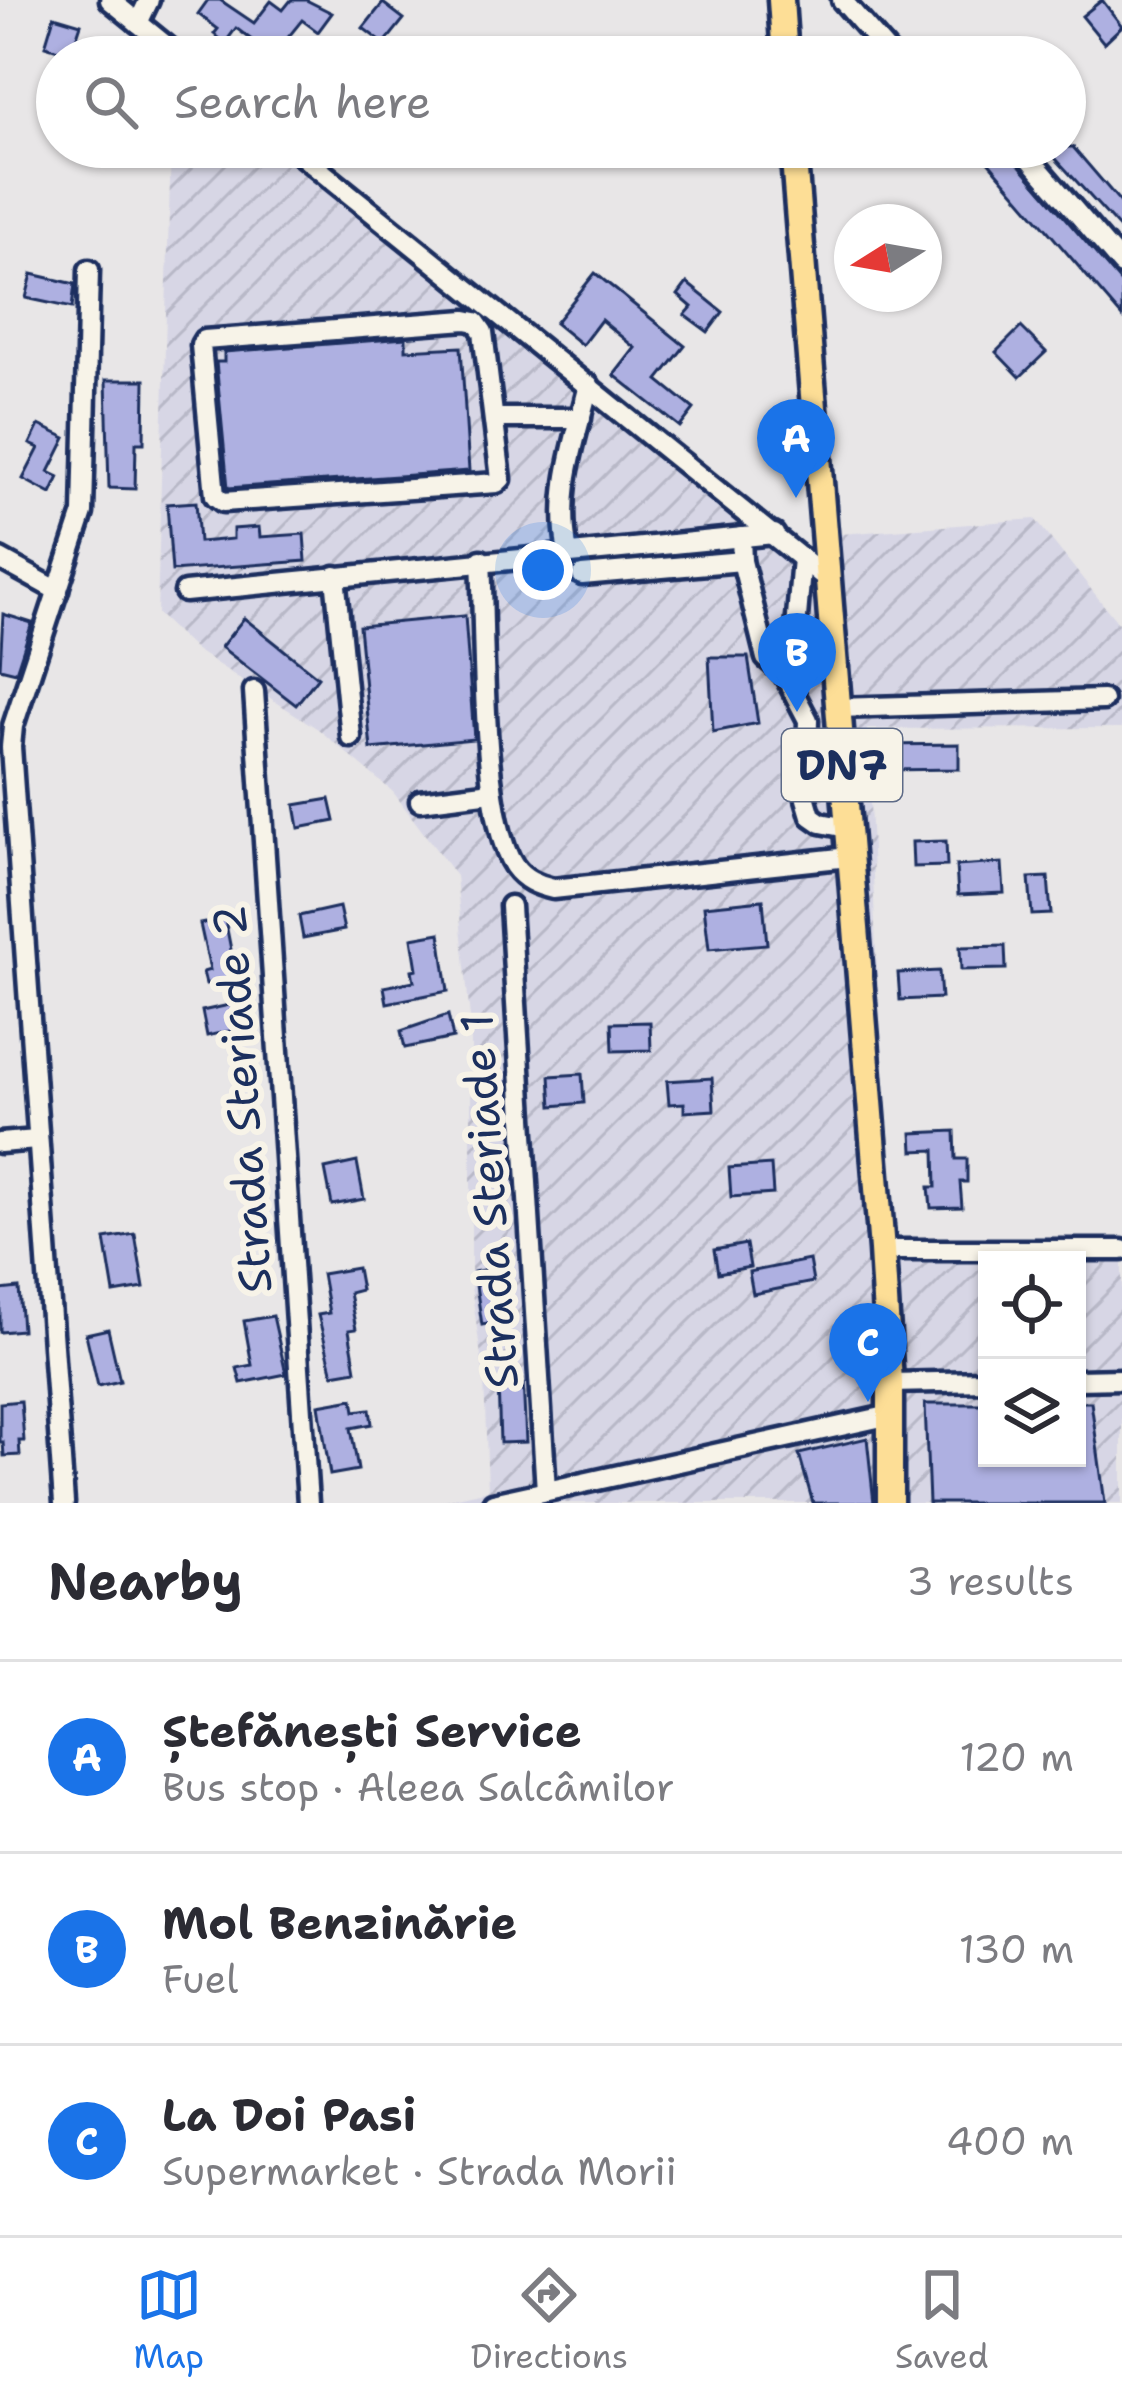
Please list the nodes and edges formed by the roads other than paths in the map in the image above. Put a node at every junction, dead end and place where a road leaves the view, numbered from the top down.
1 (110, 0) edge
2 (149, 0) edge
3 (781, 0) edge
4 (842, 0) edge
5 (138, 23) junction
6 (154, 36) edge
7 (784, 36) edge
8 (874, 36) edge
9 (317, 168) edge
10 (795, 168) edge
11 (1038, 168) edge
12 (1122, 265) edge
13 (89, 270) dead end
14 (590, 385) junction
15 (494, 418) junction
16 (581, 418) junction
17 (774, 534) junction
18 (741, 537) junction
19 (568, 553) junction
20 (802, 558) junction
21 (0, 560) edge
22 (482, 560) junction
23 (742, 561) junction
24 (583, 575) dead end
25 (335, 576) junction
26 (827, 579) junction
27 (58, 591) junction
28 (185, 592) dead end
29 (784, 674) junction
30 (254, 691) dead end
31 (1103, 700) dead end
32 (837, 708) junction
33 (351, 736) dead end
34 (6, 770) edge
35 (492, 792) junction
36 (420, 801) dead end
37 (847, 828) junction
38 (849, 857) junction
39 (510, 906) dead end
40 (38, 1140) junction
41 (0, 1143) edge
42 (882, 1250) junction
43 (1122, 1250) edge
44 (1122, 1379) edge
45 (1086, 1380) edge
46 (978, 1382) edge
47 (890, 1383) junction
48 (891, 1415) junction
49 (546, 1491) junction
50 (64, 1503) edge
51 (308, 1503) edge
52 (493, 1503) edge
53 (890, 1503) edge

1 - 5 street
2 - 5 street
3 - 7 main road
4 - 8 street
5 - 6 street
9 - 14 street
10 - 26 main road, DN7
11 - 12 street
13 - 27 street
14 - 16 street
14 - 17 street
15 - 15 street
15 - 16 street
16 - 19 street
17 - 18 street
17 - 20 street
18 - 19 street
18 - 23 street
19 - 22 street
20 - 26 street
20 - 29 street
21 - 27 street
22 - 25 street
22 - 35 street
23 - 24 street
23 - 29 street
25 - 28 street
25 - 33 street
26 - 32 main road, DN7
27 - 34 street
29 - 37 street
30 - 51 street, Strada Steriade 2
31 - 32 street
32 - 37 main road, DN7
34 - 40 street
35 - 36 street
35 - 38 street
37 - 38 main road, DN7
38 - 42 main road, DN7
39 - 49 street, Strada Steriade 1
40 - 41 street
40 - 50 street
42 - 43 street
42 - 47 main road, DN7
44 - 45 street
46 - 47 street
47 - 48 main road, DN7
48 - 49 street
48 - 53 main road, DN7
49 - 52 street

